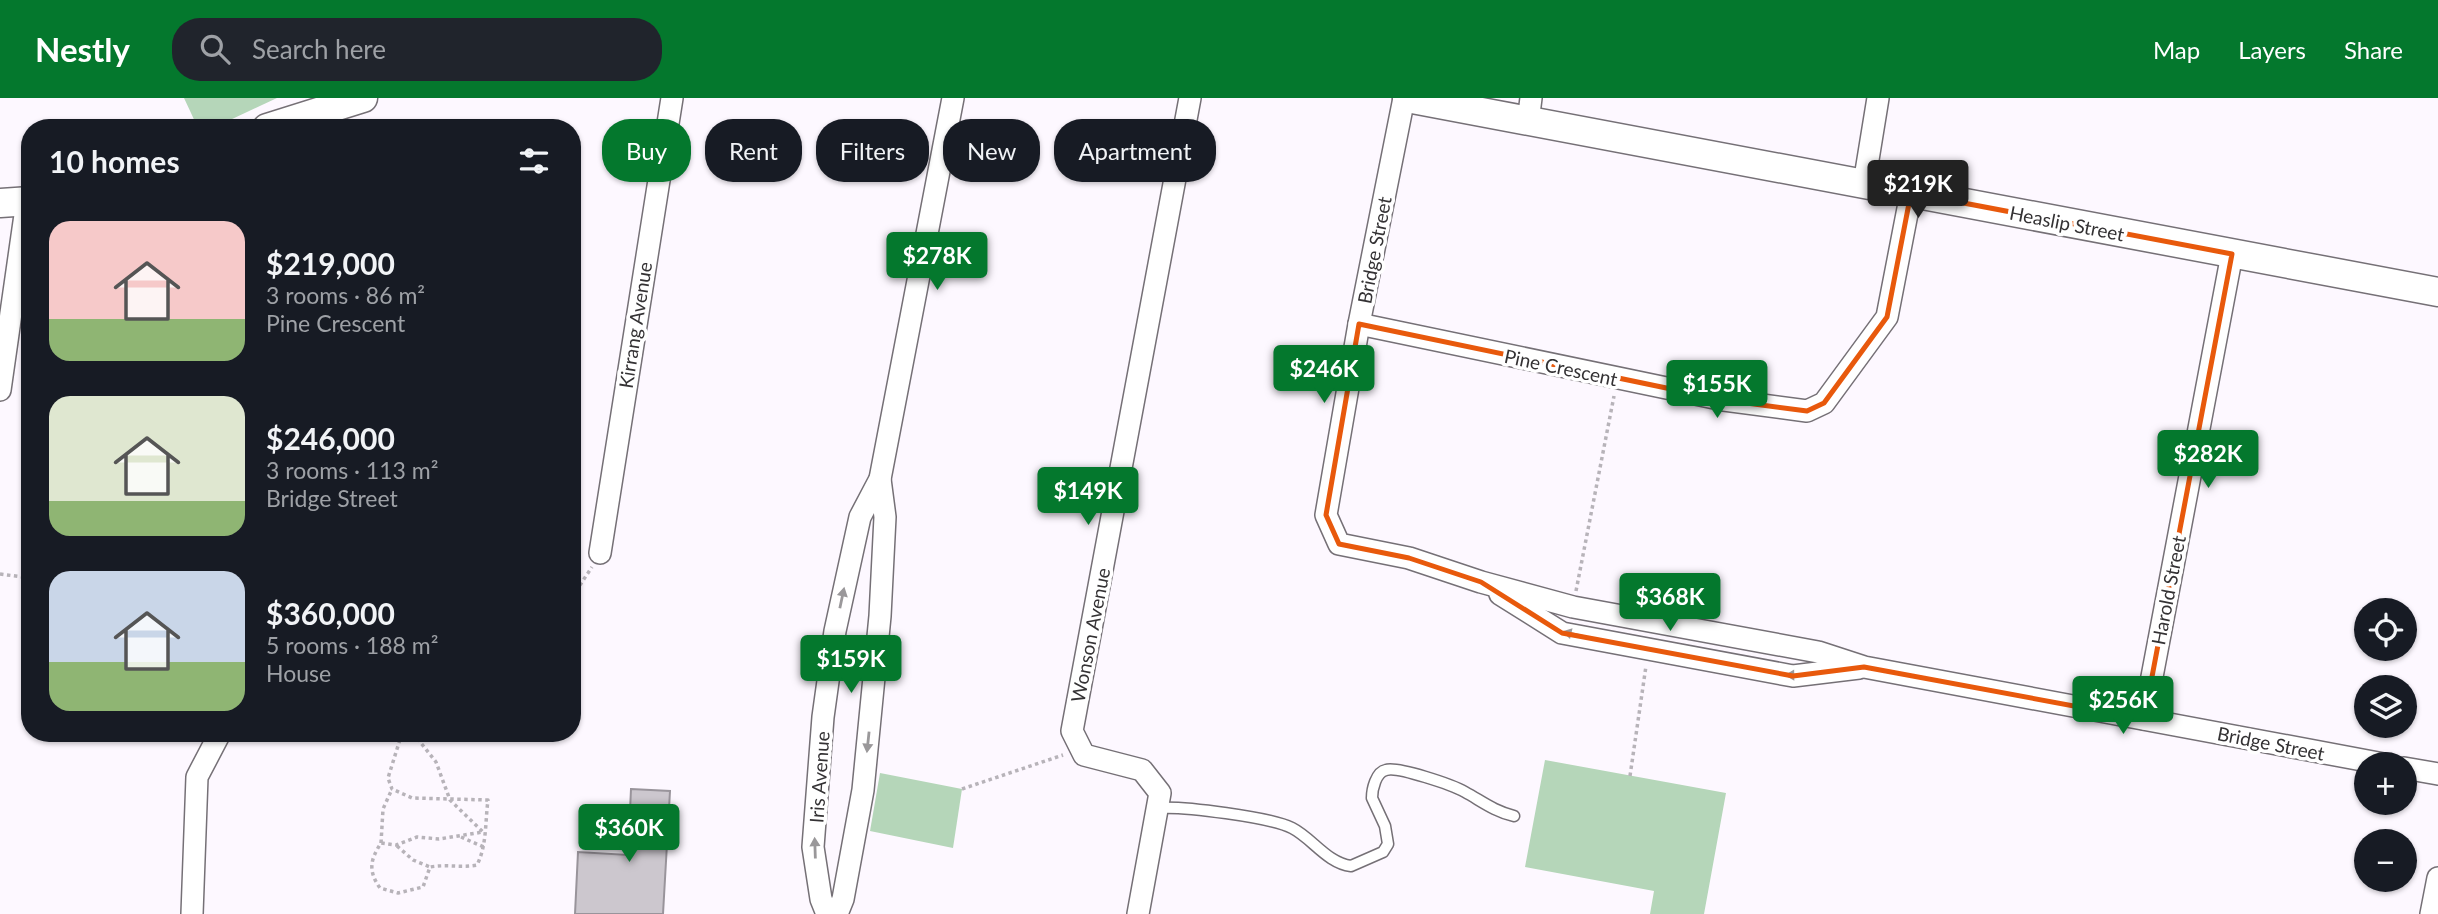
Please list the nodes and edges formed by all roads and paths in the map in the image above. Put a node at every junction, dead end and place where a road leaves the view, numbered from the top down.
1 (363, 98) edge
2 (672, 98) edge
3 (953, 98) edge
4 (1190, 98) edge
5 (1405, 98) edge
6 (1878, 98) edge
7 (1530, 110) edge
8 (328, 118) edge
9 (1864, 184) junction
10 (1911, 194) junction
11 (19, 201) edge
12 (2232, 254) junction
13 (2438, 292) edge
14 (1359, 324) junction
15 (1617, 379) junction
16 (0, 390) edge
17 (880, 479) junction
18 (600, 554) joint
19 (0, 574) edge
20 (21, 577) edge
21 (1481, 582) junction
22 (581, 583) edge
23 (1573, 607) junction
24 (1648, 650) junction
25 (1864, 667) junction
26 (2144, 719) junction
27 (215, 742) edge
28 (399, 742) edge
29 (420, 742) edge
30 (1081, 749) junction
31 (2354, 758) edge
32 (2417, 770) edge
33 (2438, 774) edge
34 (1630, 775) dead end
35 (392, 789) junction
36 (962, 789) dead end
37 (450, 800) junction
38 (1157, 807) junction
39 (1514, 816) dead end
40 (483, 832) junction
41 (459, 837) junction
42 (381, 843) junction
43 (396, 845) junction
44 (485, 848) junction
45 (430, 867) junction
46 (2438, 878) edge
47 (192, 914) edge
48 (827, 914) edge
49 (837, 914) edge
50 (1138, 914) edge
51 (2431, 914) edge

1 - 8 street
2 - 18 street, Kirrang Avenue
3 - 17 street, Iris Avenue
4 - 30 street, Wonson Avenue
5 - 7 street, Heaslip Street
5 - 14 street, Bridge Street
6 - 9 street
7 - 9 street, Heaslip Street
9 - 10 street, Heaslip Street
10 - 12 street, Heaslip Street
10 - 15 street, Pine Crescent
11 - 16 street
12 - 13 street, Heaslip Street
12 - 26 street, Harold Street
14 - 15 street, Pine Crescent
14 - 21 street, Bridge Street
15 - 23 path
48 -> 17 street, Iris Avenue
17 -> 49 street, Iris Avenue
18 - 22 path
19 - 20 path
21 - 23 street, Bridge Street
24 -> 21 street, Bridge Street
23 - 25 street, Bridge Street
25 -> 24 street, Bridge Street
24 - 34 path
25 - 26 street, Bridge Street
26 - 31 street, Bridge Street
27 - 47 street
28 - 35 path
29 - 37 path
30 - 36 path
30 - 38 street
32 - 33 street
35 - 37 path
35 - 42 path
37 - 40 path
37 - 40 path
38 - 39 lane
38 - 50 street
40 - 41 path
40 - 44 path
41 - 43 path
41 - 44 path
42 - 43 path
42 - 45 path
43 - 45 path
44 - 45 path
46 - 51 street

